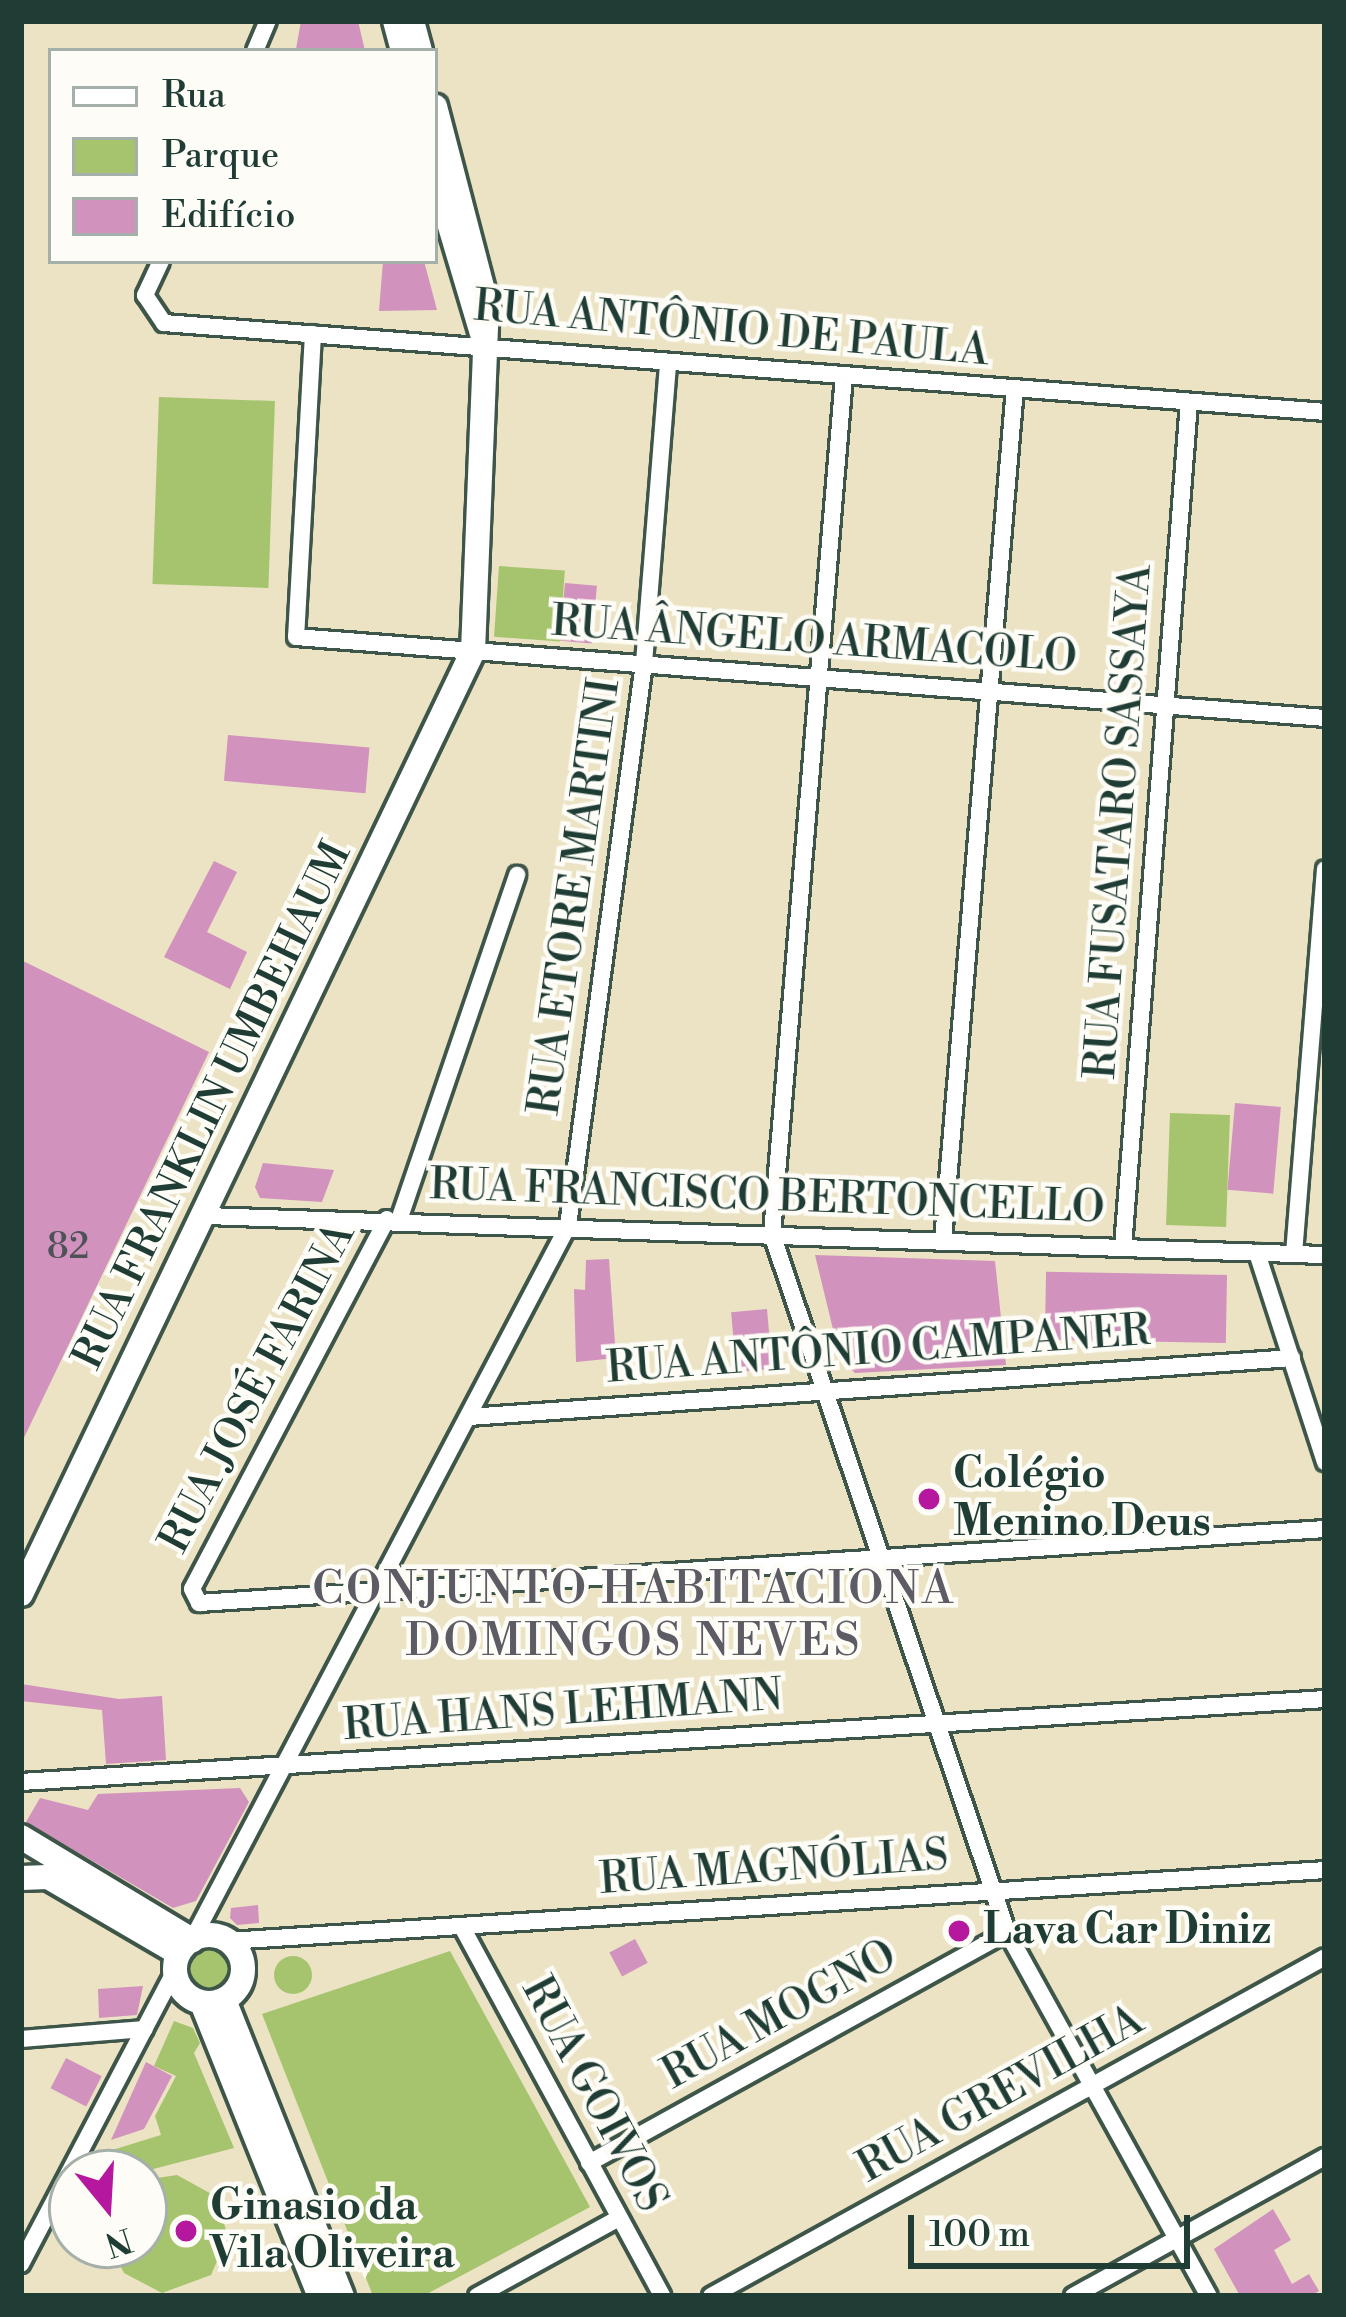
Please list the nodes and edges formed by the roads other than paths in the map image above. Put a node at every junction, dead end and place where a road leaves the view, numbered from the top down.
1 (438, 121) edge
2 (438, 185) edge
3 (159, 264) edge
4 (479, 309) junction
5 (313, 334) junction
6 (487, 346) junction
7 (668, 362) junction
8 (844, 376) junction
9 (1015, 388) junction
10 (1189, 403) junction
11 (1325, 412) edge
12 (472, 651) junction
13 (644, 663) junction
14 (816, 675) junction
15 (991, 691) junction
16 (1164, 704) junction
17 (1325, 718) edge
18 (1325, 869) edge
19 (517, 874) dead end
20 (206, 1216) junction
21 (393, 1219) junction
22 (568, 1226) junction
23 (772, 1234) junction
24 (943, 1240) junction
25 (1123, 1247) junction
26 (1257, 1253) junction
27 (1294, 1254) junction
28 (1325, 1255) edge
29 (1292, 1358) junction
30 (825, 1390) junction
31 (1303, 1391) junction
32 (1325, 1392) edge
33 (469, 1417) junction
34 (1325, 1462) edge
35 (1325, 1528) edge
36 (882, 1558) junction
37 (379, 1590) junction
38 (21, 1594) edge
39 (1325, 1700) edge
40 (935, 1724) junction
41 (283, 1766) junction
42 (21, 1783) edge
43 (21, 1837) edge
44 (1325, 1870) edge
45 (21, 1878) edge
46 (991, 1891) junction
47 (462, 1927) junction
48 (1006, 1932) junction
49 (228, 1941) junction
50 (182, 1955) junction
51 (1325, 1957) edge
52 (213, 2001) junction
53 (145, 2029) junction
54 (21, 2038) edge
55 (1093, 2086) junction
56 (1325, 2157) edge
57 (589, 2163) junction
58 (619, 2218) junction
59 (1177, 2238) junction
60 (26, 2245) edge
61 (21, 2264) edge
62 (320, 2296) edge
63 (342, 2296) edge
64 (477, 2296) edge
65 (662, 2296) edge
66 (711, 2296) edge
67 (1073, 2296) edge
68 (1209, 2296) edge

1 - 4 street
2 - 4 street
3 - 5 street, RUA ANTÔNIO DE PAULA
4 - 6 street
5 - 6 street, RUA ANTÔNIO DE PAULA
5 - 12 street, RUA ÂNGELO ARMACOLO
6 - 7 street, RUA ANTÔNIO DE PAULA
6 - 12 street
7 - 8 street, RUA ANTÔNIO DE PAULA
7 - 13 street, RUA ETORE MARTINI
8 - 9 street, RUA ANTÔNIO DE PAULA
8 - 14 street
9 - 10 street, RUA ANTÔNIO DE PAULA
9 - 15 street
10 - 11 street, RUA ANTÔNIO DE PAULA
10 - 16 street, RUA FUSATARO SASSAYA
12 - 13 street, RUA ÂNGELO ARMACOLO
12 - 20 street, RUA FRANKLIN UMBEHAUM
13 - 14 street, RUA ÂNGELO ARMACOLO
13 - 22 street, RUA ETORE MARTINI
14 - 15 street, RUA ÂNGELO ARMACOLO
14 - 23 street
15 - 16 street, RUA ÂNGELO ARMACOLO
15 - 24 street
16 - 17 street, RUA ÂNGELO ARMACOLO
16 - 25 street, RUA FUSATARO SASSAYA
18 - 27 street
19 - 21 street, RUA JOSÉ FARINA
20 - 21 street, RUA FRANCISCO BERTONCELLO
20 - 38 street, RUA FRANKLIN UMBEHAUM
21 - 22 street, RUA FRANCISCO BERTONCELLO
21 - 37 street, RUA JOSÉ FARINA
22 - 23 street, RUA FRANCISCO BERTONCELLO
22 - 33 street, RUA ETORE MARTINI
23 - 24 street, RUA FRANCISCO BERTONCELLO
23 - 30 street
24 - 25 street, RUA FRANCISCO BERTONCELLO
25 - 26 street, RUA FRANCISCO BERTONCELLO
26 - 27 street, RUA FRANCISCO BERTONCELLO
26 - 29 street
27 - 28 street, RUA FRANCISCO BERTONCELLO
29 - 30 street, RUA ANTÔNIO CAMPANER
29 - 31 street
30 - 33 street, RUA ANTÔNIO CAMPANER
30 - 36 street
31 - 32 street
31 - 34 street
33 - 37 street, RUA ETORE MARTINI
35 - 36 street
36 - 37 street
36 - 40 street
37 - 41 street, RUA ETORE MARTINI
39 - 40 street, RUA HANS LEHMANN
40 - 41 street, RUA HANS LEHMANN
40 - 46 street
41 - 42 street, RUA HANS LEHMANN
41 - 50 street, RUA ETORE MARTINI
43 - 50 street
44 - 46 street, RUA MAGNÓLIAS
45 - 50 street
46 - 47 street, RUA MAGNÓLIAS
46 - 48 street
47 - 49 street, RUA MAGNÓLIAS
47 - 57 street, RUA GOIVOS
48 - 55 street
48 - 57 street, RUA MOGNO
49 - 50 street
49 - 52 street
50 - 52 street
50 - 53 street, RUA ETORE MARTINI
51 - 55 street, RUA GREVILHA
52 - 62 street
52 - 63 street
53 - 54 street
53 - 60 street, RUA ETORE MARTINI
55 - 59 street
55 - 66 street, RUA GREVILHA
56 - 59 street
57 - 58 street, RUA GOIVOS
58 - 64 street
58 - 65 street, RUA GOIVOS
59 - 67 street
59 - 68 street
60 - 61 street, RUA ETORE MARTINI

